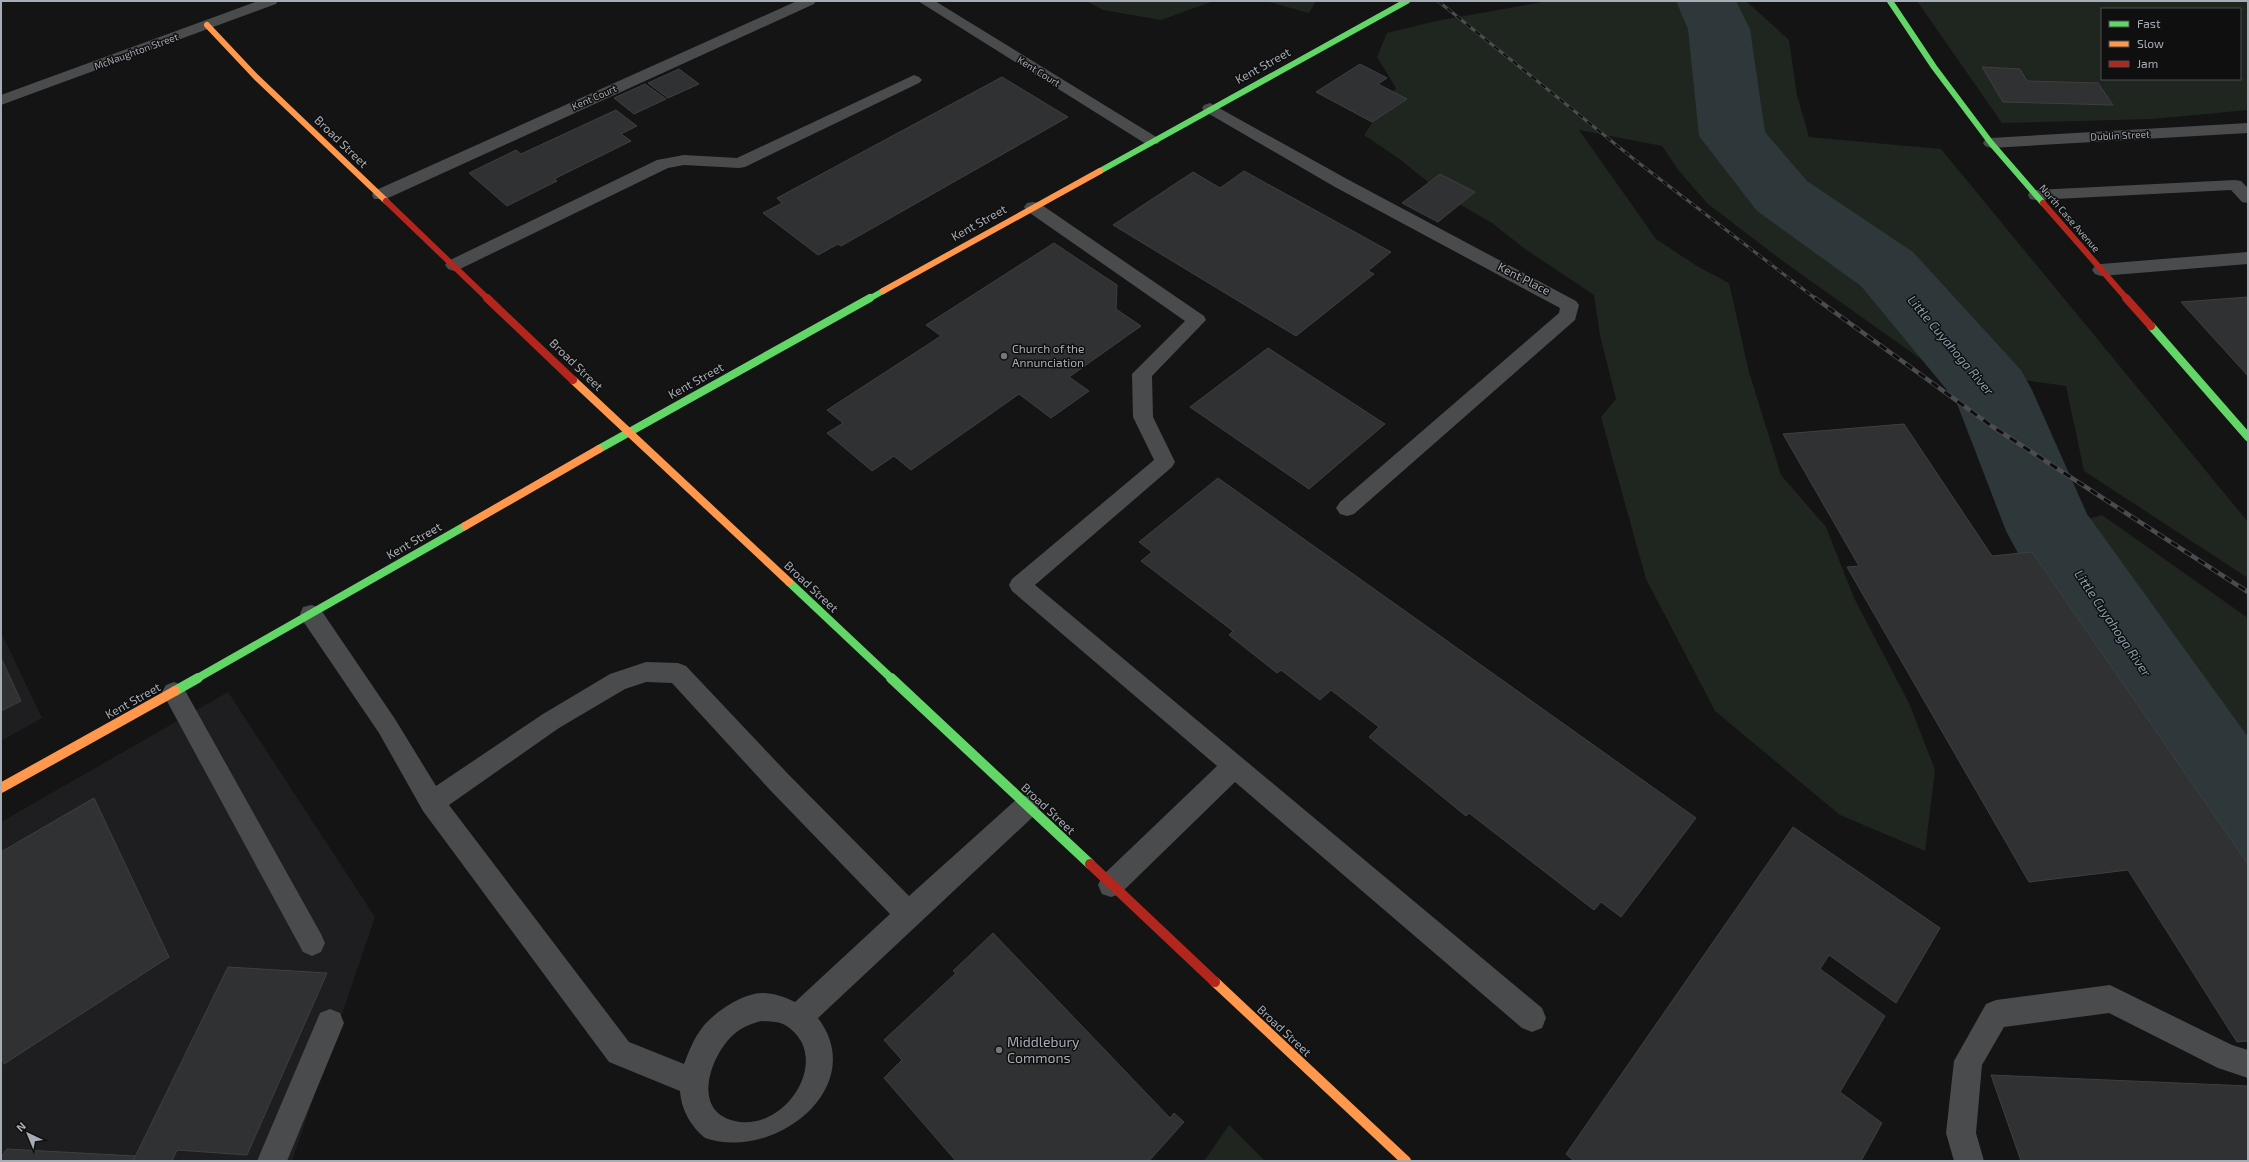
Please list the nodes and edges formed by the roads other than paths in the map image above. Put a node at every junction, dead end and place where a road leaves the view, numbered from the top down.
1 (270, 1) edge
2 (809, 1) edge
3 (925, 1) edge
4 (1406, 1) edge
5 (1890, 1) edge
6 (207, 25) junction
7 (914, 80) dead end
8 (1, 100) edge
9 (1210, 108) junction
10 (2248, 128) edge
11 (1152, 141) junction
12 (1991, 143) junction
13 (380, 195) junction
14 (2036, 195) junction
15 (2248, 198) edge
16 (1033, 207) junction
17 (2248, 258) edge
18 (454, 265) junction
19 (2101, 270) junction
20 (628, 432) junction
21 (2248, 437) edge
22 (1347, 508) dead end
23 (311, 614) junction
24 (174, 692) junction
25 (1234, 766) junction
26 (1, 788) edge
27 (432, 803) junction
28 (1026, 806) junction
29 (1111, 885) junction
30 (908, 914) junction
31 (312, 942) dead end
32 (799, 1017) junction
33 (1532, 1018) dead end
34 (330, 1023) dead end
35 (2248, 1064) edge
36 (694, 1082) junction
37 (272, 1161) edge
38 (1406, 1161) edge
39 (1969, 1161) edge

1 - 6 street, McNaughton Street
2 - 13 street, Kent Court
3 - 11 street, Kent Court
4 - 9 street, Kent Street
5 - 12 street, North Case Avenue
6 - 8 street, McNaughton Street
6 - 13 street, Broad Street
7 - 18 street
9 - 11 street, Kent Street
9 - 22 street, Kent Place
10 - 12 street, Dublin Street
11 - 16 street, Kent Street
12 - 14 street, North Case Avenue
13 - 18 street, Broad Street
14 - 15 street
14 - 19 street, North Case Avenue
16 - 20 street, Kent Street
16 - 25 street
17 - 19 street
18 - 20 street, Broad Street
19 - 21 street, North Case Avenue
20 - 23 street, Kent Street
20 - 28 street, Broad Street
23 - 24 street, Kent Street
23 - 27 street
24 - 26 street, Kent Street
24 - 31 street
25 - 29 street
25 - 33 street
27 - 30 street
27 - 36 street
28 - 29 street, Broad Street
28 - 30 street
29 - 38 street, Broad Street
30 - 32 street
32 - 36 street
32 - 36 street
34 - 37 street
35 - 39 street

